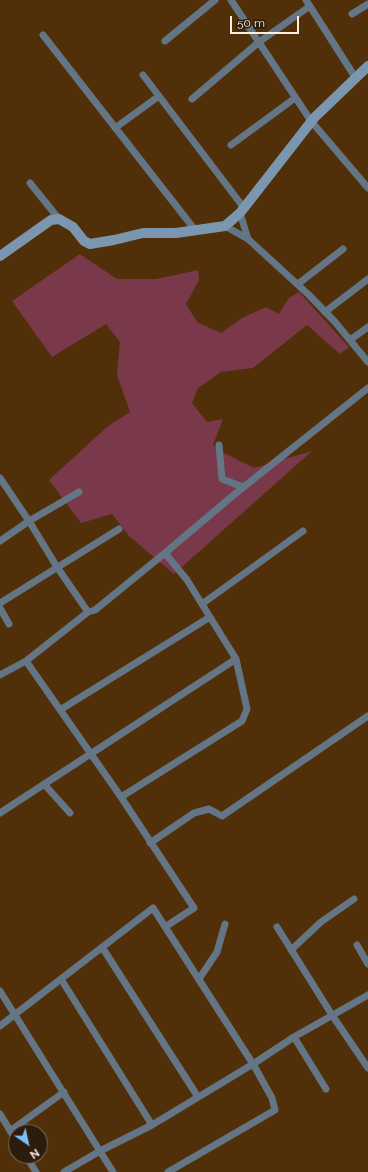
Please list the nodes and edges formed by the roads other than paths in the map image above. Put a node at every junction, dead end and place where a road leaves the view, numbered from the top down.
1 (215, 0) edge
2 (231, 0) edge
3 (308, 3) edge
4 (368, 4) edge
5 (352, 14) dead end
6 (42, 35) dead end
7 (165, 41) dead end
8 (259, 42) junction
9 (368, 66) edge
10 (143, 75) dead end
11 (355, 77) junction
12 (159, 96) junction
13 (295, 98) junction
14 (192, 99) dead end
15 (311, 121) junction
16 (115, 128) junction
17 (231, 145) dead end
18 (30, 183) dead end
19 (368, 188) edge
20 (242, 210) junction
21 (59, 219) junction
22 (225, 226) junction
23 (195, 230) junction
24 (248, 239) junction
25 (343, 249) dead end
26 (0, 256) edge
27 (368, 279) edge
28 (298, 284) junction
29 (325, 312) junction
30 (368, 327) edge
31 (350, 340) junction
32 (368, 362) edge
33 (368, 388) edge
34 (219, 445) dead end
35 (1, 482) edge
36 (243, 487) junction
37 (79, 492) dead end
38 (29, 521) junction
39 (119, 529) dead end
40 (303, 531) dead end
41 (0, 541) edge
42 (165, 553) junction
43 (57, 567) junction
44 (0, 604) edge
45 (202, 604) junction
46 (0, 608) edge
47 (88, 612) junction
48 (210, 617) junction
49 (9, 624) dead end
50 (236, 659) junction
51 (26, 661) junction
52 (1, 673) edge
53 (60, 710) junction
54 (368, 716) edge
55 (90, 754) junction
56 (44, 784) junction
57 (121, 797) junction
58 (0, 813) edge
59 (70, 813) dead end
60 (150, 843) junction
61 (354, 899) dead end
62 (225, 924) dead end
63 (165, 927) junction
64 (277, 927) dead end
65 (357, 945) dead end
66 (102, 948) junction
67 (291, 950) junction
68 (368, 964) edge
69 (61, 979) junction
70 (199, 979) junction
71 (0, 991) edge
72 (368, 995) edge
73 (15, 1014) junction
74 (332, 1015) junction
75 (0, 1026) edge
76 (294, 1037) junction
77 (254, 1064) junction
78 (368, 1068) edge
79 (326, 1089) dead end
80 (64, 1092) junction
81 (198, 1098) junction
82 (0, 1114) edge
83 (20, 1124) edge
84 (152, 1124) junction
85 (8, 1128) edge
86 (100, 1150) junction
87 (64, 1172) edge
88 (113, 1172) edge
89 (168, 1172) edge

1 - 7 street
2 - 8 street
3 - 8 street
3 - 11 street
4 - 5 street
6 - 16 street
8 - 13 street
8 - 14 street
9 - 11 main road
10 - 12 street
11 - 15 main road
12 - 16 street
12 - 20 street
13 - 15 street
13 - 17 street
15 - 19 street
15 - 20 main road
16 - 23 street
18 - 21 street
20 - 22 main road
20 - 24 street
21 - 23 main road
21 - 26 main road
22 - 23 main road
22 - 24 street
24 - 28 street
25 - 28 street
27 - 29 street
28 - 29 street
29 - 31 street
30 - 31 street
31 - 32 street
33 - 36 street
34 - 36 street
35 - 38 street
36 - 42 street
37 - 38 street
38 - 41 street
38 - 43 street
39 - 43 street
40 - 45 street
42 - 45 street
42 - 47 street
43 - 44 street
43 - 47 street
45 - 48 street
46 - 49 street
47 - 51 street
48 - 50 street
48 - 53 street
50 - 55 street
50 - 57 street
51 - 52 street
51 - 53 street
53 - 55 street
54 - 60 street
55 - 56 street
55 - 57 street
56 - 58 street
56 - 59 street
57 - 60 street
60 - 63 street
61 - 67 street
62 - 70 street
63 - 66 street
63 - 70 street
64 - 67 street
65 - 68 street
66 - 69 street
66 - 81 street
67 - 74 street
69 - 73 street
69 - 84 street
70 - 77 street
71 - 73 street
72 - 74 street
73 - 75 street
73 - 80 street
74 - 76 street
74 - 78 street
76 - 77 street
76 - 79 street
77 - 81 street
77 - 89 street
80 - 83 street
80 - 86 street
81 - 84 street
82 - 85 street
84 - 86 street
86 - 87 street
86 - 88 street

